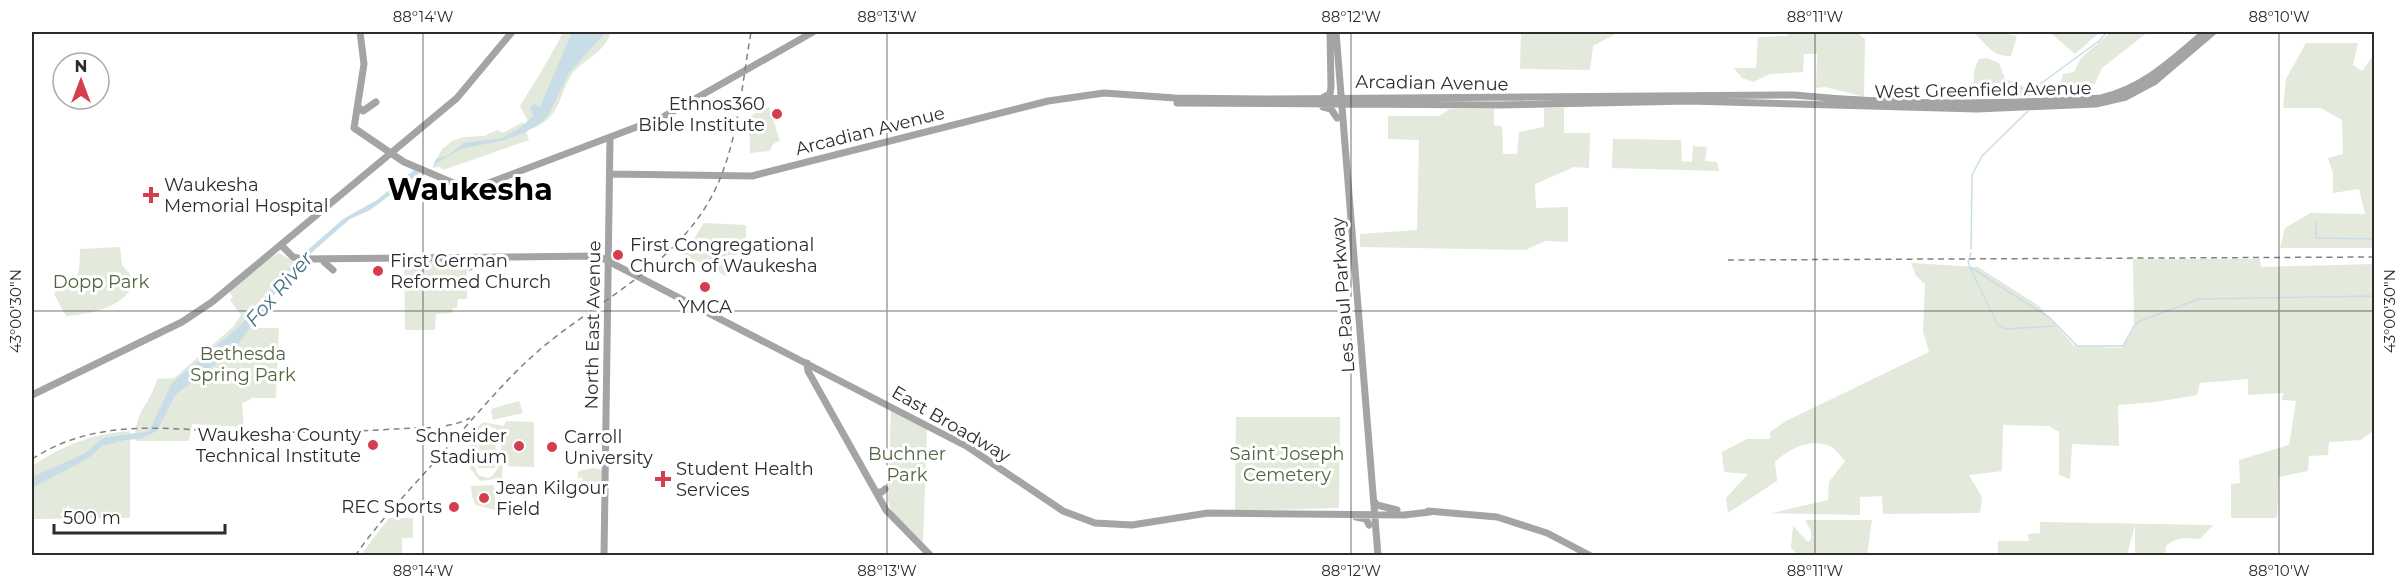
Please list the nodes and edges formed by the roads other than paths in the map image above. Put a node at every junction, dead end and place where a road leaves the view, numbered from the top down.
1 (360, 32) edge
2 (512, 32) edge
3 (813, 32) edge
4 (1333, 32) edge
5 (2205, 32) edge
6 (2213, 32) edge
7 (1341, 88) junction
8 (1133, 95) junction
9 (1358, 97) junction
10 (1321, 98) junction
11 (1405, 98) junction
12 (1671, 99) junction
13 (1730, 99) joint
14 (1339, 101) junction
15 (376, 102) dead end
16 (2056, 103) junction
17 (1300, 104) junction
18 (1354, 105) junction
19 (358, 107) junction
20 (1337, 118) dead end
21 (610, 138) junction
22 (391, 153) junction
23 (1347, 162) junction
24 (611, 174) junction
25 (281, 245) junction
26 (457, 258) junction
27 (311, 259) junction
28 (609, 261) junction
29 (470, 267) dead end
30 (333, 270) dead end
31 (746, 322) dead end
32 (736, 327) junction
33 (1354, 334) dead end
34 (807, 363) junction
35 (1364, 375) junction
36 (32, 394) edge
37 (885, 489) dead end
38 (876, 492) junction
39 (1374, 501) junction
40 (1398, 510) junction
41 (1371, 512) junction
42 (1430, 512) junction
43 (1331, 513) junction
44 (1341, 514) junction
45 (1386, 514) junction
46 (1369, 525) dead end
47 (1377, 538) junction
48 (1378, 553) edge
49 (604, 555) edge
50 (931, 555) edge
51 (1591, 555) edge

1 - 19 main road
2 - 22 main road
3 - 21 main road
4 - 7 main road
4 - 10 main road
5 - 16 main road, West Greenfield Avenue
6 - 16 main road, West Greenfield Avenue
7 - 9 main road
7 - 14 main road
8 - 10 main road, Arcadian Avenue
8 - 17 main road, Arcadian Avenue
8 - 24 main road, Arcadian Avenue
9 - 11 main road, Arcadian Avenue
9 - 14 main road, Arcadian Avenue
10 - 14 main road, Arcadian Avenue
10 - 17 main road
11 - 12 main road, Arcadian Avenue
11 - 14 main road
12 - 13 main road, Arcadian Avenue
12 - 18 main road, Arcadian Avenue
13 - 16 main road, West Greenfield Avenue
14 - 17 main road
14 - 18 main road, Arcadian Avenue
14 - 23 main road
15 - 19 main road
17 - 20 main road
18 - 23 main road
19 - 22 main road
21 - 22 main road
21 - 24 main road, North East Avenue
22 - 25 main road
23 - 35 main road, Les Paul Parkway
24 - 28 main road, North East Avenue
25 - 27 main road, East Broadway
25 - 36 main road
26 - 27 main road, East Broadway
26 - 28 main road, East Broadway
26 - 29 main road
27 - 30 main road
28 - 32 main road, East Broadway
28 - 49 main road, North East Avenue
31 - 32 main road
32 - 34 main road, East Broadway
33 - 35 main road
34 - 38 main road
34 - 43 main road, East Broadway
35 - 39 main road, Les Paul Parkway
37 - 38 main road
38 - 50 main road
39 - 40 main road
39 - 41 main road, Les Paul Parkway
40 - 41 main road, East Broadway
40 - 42 main road, East Broadway
41 - 43 main road, East Broadway
41 - 44 main road, East Broadway
41 - 45 main road, East Broadway
41 - 47 main road, Les Paul Parkway
41 - 48 main road
42 - 45 main road, East Broadway
42 - 51 main road, East Broadway
43 - 44 main road, East Broadway
44 - 46 main road
45 - 47 main road
47 - 48 main road, Les Paul Parkway

